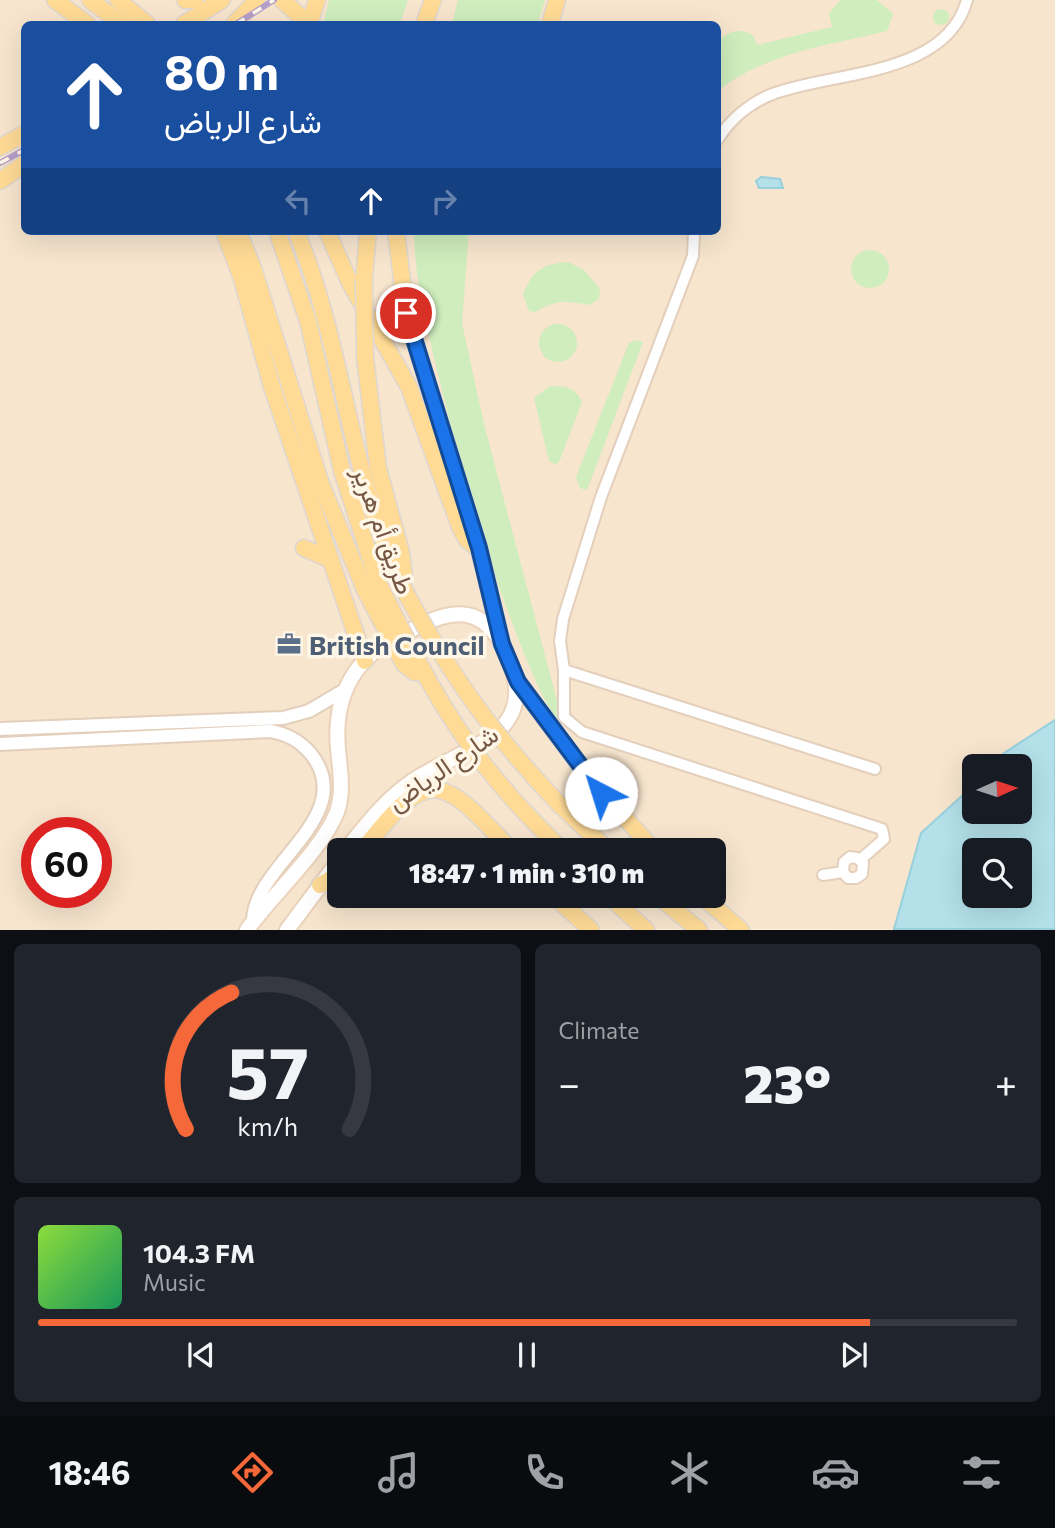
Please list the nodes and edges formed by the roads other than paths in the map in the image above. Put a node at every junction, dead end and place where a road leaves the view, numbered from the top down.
1 (90, 0) edge
2 (118, 0) edge
3 (185, 0) edge
4 (195, 0) edge
5 (222, 0) edge
6 (258, 0) edge
7 (282, 0) edge
8 (317, 0) edge
9 (433, 0) edge
10 (556, 0) edge
11 (967, 0) edge
12 (61, 4) edge
13 (70, 21) edge
14 (83, 21) edge
15 (118, 21) edge
16 (143, 21) edge
17 (189, 21) edge
18 (237, 21) edge
19 (248, 21) edge
20 (306, 21) edge
21 (310, 21) edge
22 (425, 21) edge
23 (551, 21) edge
24 (721, 135) edge
25 (21, 136) edge
26 (0, 147) edge
27 (21, 166) edge
28 (0, 181) edge
29 (225, 235) edge
30 (240, 235) edge
31 (278, 235) edge
32 (297, 235) edge
33 (329, 235) edge
34 (368, 235) edge
35 (396, 235) edge
36 (694, 235) edge
37 (304, 548) dead end
38 (479, 548) junction
39 (329, 559) junction
40 (371, 586) junction
41 (405, 591) junction
42 (502, 644) junction
43 (365, 661) junction
44 (564, 670) junction
45 (518, 682) junction
46 (343, 691) junction
47 (0, 729) edge
48 (0, 744) edge
49 (875, 769) dead end
50 (356, 838) edge
51 (373, 838) edge
52 (499, 838) edge
53 (549, 838) edge
54 (595, 838) edge
55 (643, 838) edge
56 (860, 860) junction
57 (843, 872) junction
58 (823, 875) dead end
59 (327, 876) edge
60 (327, 881) edge
61 (320, 885) junction
62 (568, 908) edge
63 (622, 908) edge
64 (673, 908) edge
65 (716, 908) edge
66 (250, 925) edge
67 (288, 929) edge
68 (592, 929) edge
69 (646, 929) edge
70 (699, 929) edge
71 (740, 929) edge

1 - 15 main road
2 - 16 main road
3 - 4 main road
5 - 17 main road
6 - 18 main road
6 - 19 main road
7 - 20 main road
8 - 21 main road
9 - 22 main road
10 - 23 main road
11 - 24 street
12 - 13 main road
12 - 14 main road
25 - 26 main road
27 - 28 main road
29 - 39 main road
30 - 40 main road
31 - 40 main road, طريق أم هرير
32 - 41 main road, طريق أم هرير
33 - 38 main road
34 - 41 main road, bridge
35 - 38 main road
36 - 44 street
37 - 39 main road
38 - 42 main road
39 - 43 main road
40 - 53 main road, bridge
41 - 54 main road, طريق أم هرير, bridge
42 - 43 main road, شارع الرياض
42 - 45 main road, شارع الرياض
43 - 46 main road, شارع الرياض
44 - 49 street
44 - 56 street
45 - 50 main road, شارع الرياض
45 - 55 main road
46 - 47 street
46 - 66 main road, شارع الرياض
48 - 66 street
51 - 52 main road
56 - 57 street
56 - 57 street
57 - 58 street
59 - 61 main road
60 - 61 main road
61 - 67 main road
62 - 68 main road
63 - 69 main road
64 - 70 main road
65 - 71 main road

